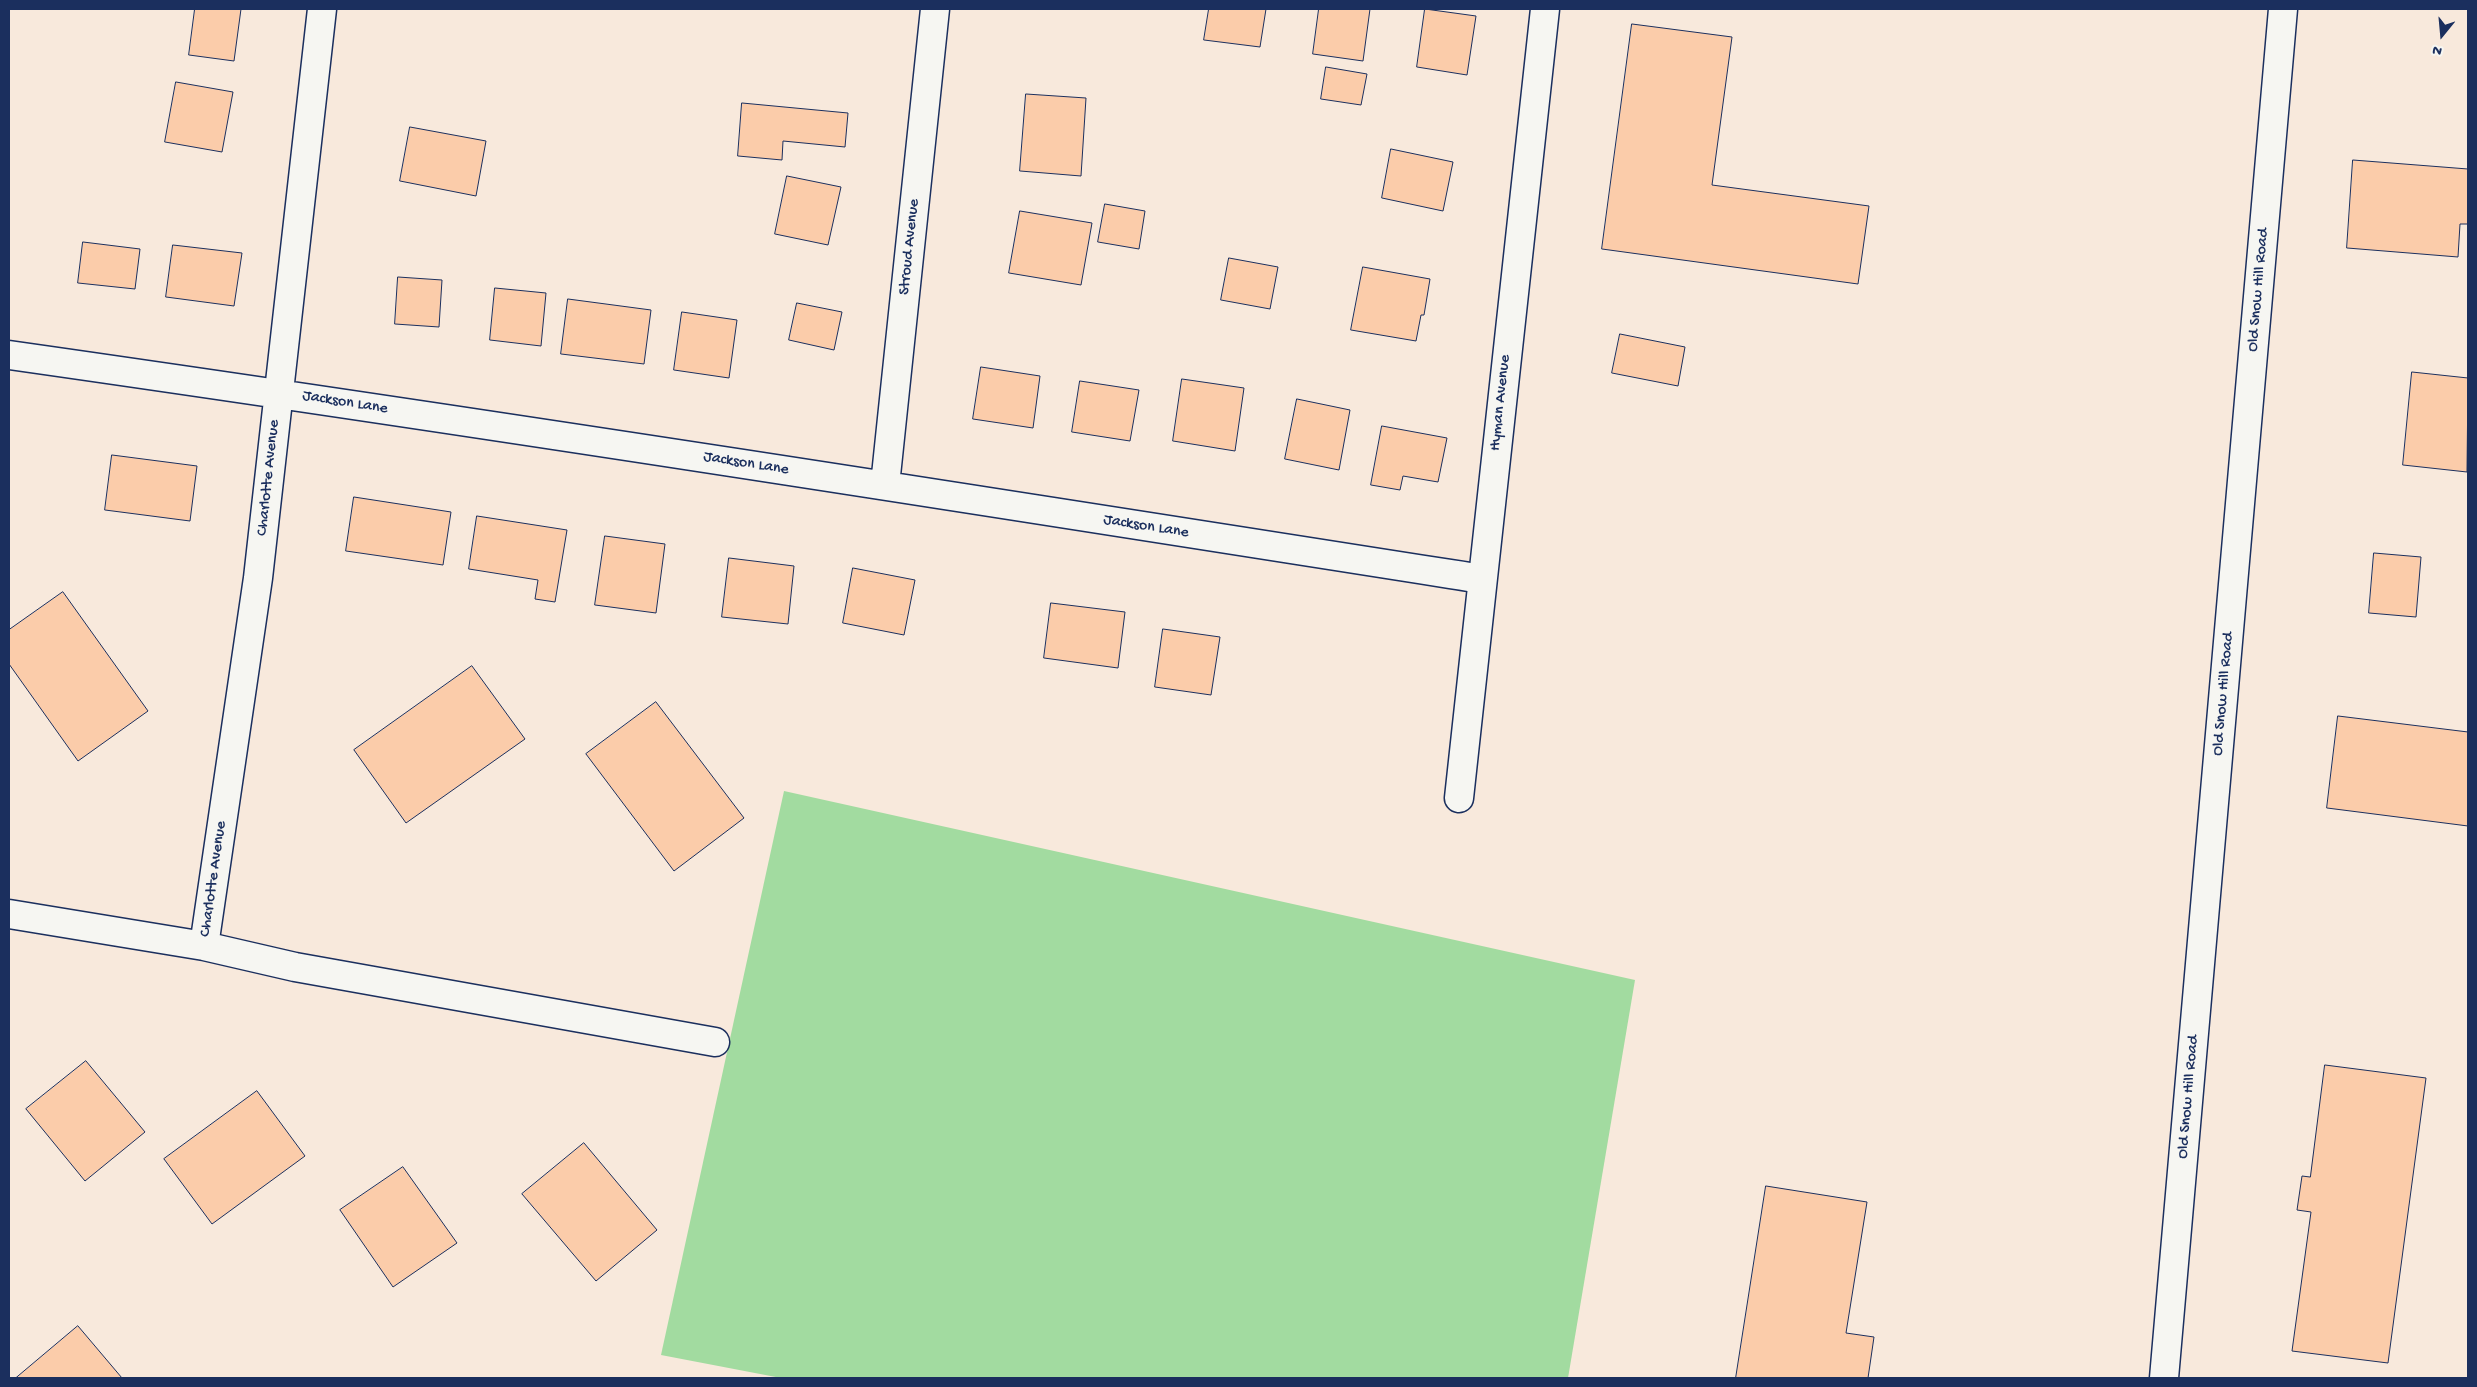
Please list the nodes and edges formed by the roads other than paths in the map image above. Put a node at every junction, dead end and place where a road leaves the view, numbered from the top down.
1 (322, 9) edge
2 (935, 9) edge
3 (1545, 9) edge
4 (2283, 9) edge
5 (9, 355) edge
6 (278, 393) junction
7 (885, 485) junction
8 (1482, 579) junction
9 (1459, 798) dead end
10 (9, 914) edge
11 (204, 946) junction
12 (716, 1042) dead end
13 (2164, 1378) edge

1 - 6 street, Charlotte Avenue
2 - 7 street, Stroud Avenue
3 - 8 street, Hyman Avenue
4 - 13 street, Old Snow Hill Road
5 - 6 street, Jackson Lane
6 - 7 street, Jackson Lane
6 - 11 street, Charlotte Avenue
7 - 8 street, Jackson Lane
8 - 9 street, Hyman Avenue
10 - 11 street
11 - 12 street

